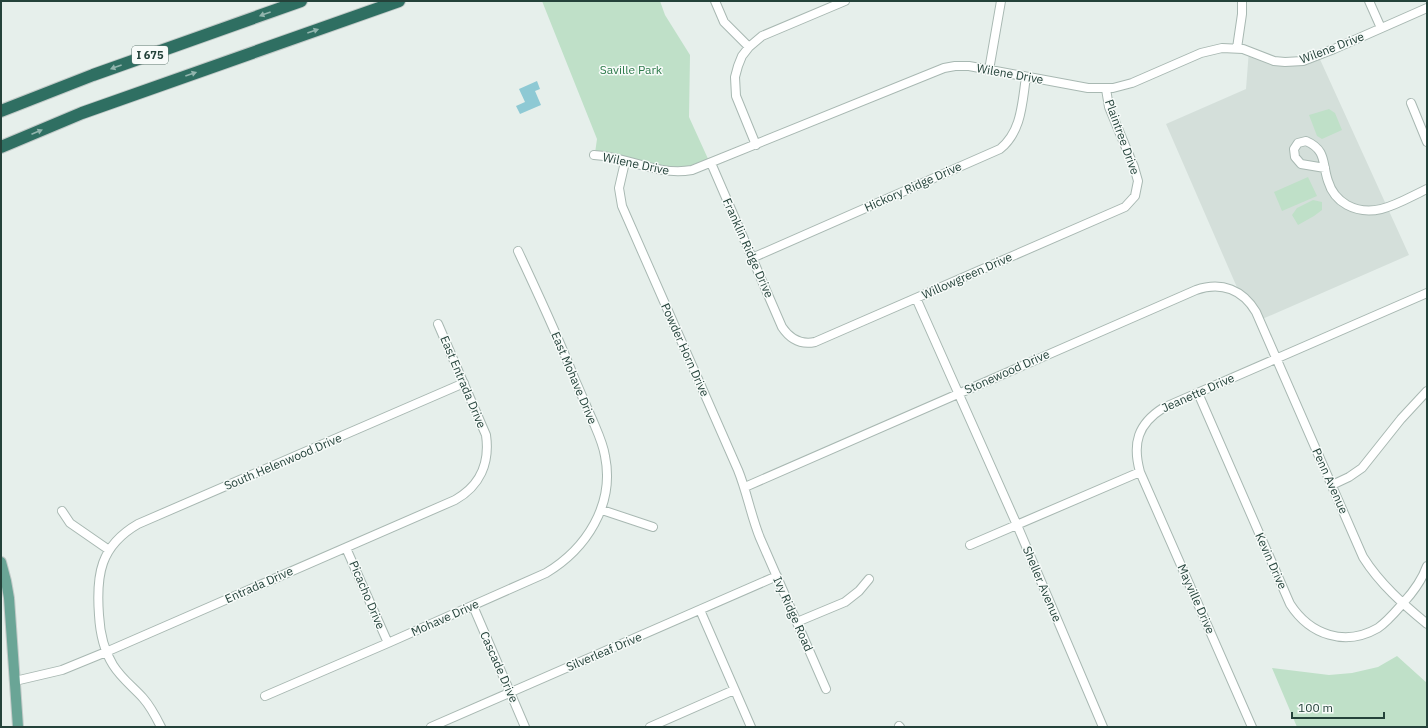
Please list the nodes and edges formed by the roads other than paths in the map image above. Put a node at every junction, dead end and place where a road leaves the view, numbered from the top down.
1 (301, 1) edge
2 (399, 1) edge
3 (715, 1) edge
4 (845, 1) edge
5 (1001, 1) edge
6 (1242, 1) edge
7 (1369, 1) edge
8 (832, 4) edge
9 (1427, 8) edge
10 (1381, 28) junction
11 (749, 47) junction
12 (1238, 48) junction
13 (989, 70) junction
14 (1026, 76) junction
15 (1106, 89) junction
16 (1411, 103) dead end
17 (1, 112) edge
18 (1427, 142) edge
19 (756, 145) junction
20 (1, 147) edge
21 (594, 155) dead end
22 (625, 162) junction
23 (711, 163) junction
24 (1325, 168) dead end
25 (1138, 185) joint
26 (1427, 189) edge
27 (518, 251) dead end
28 (752, 258) junction
29 (1427, 293) edge
30 (916, 298) junction
31 (1260, 320) joint
32 (438, 324) dead end
33 (786, 333) joint
34 (1276, 358) junction
35 (464, 383) junction
36 (1427, 391) edge
37 (1198, 392) junction
38 (958, 393) junction
39 (485, 463) joint
40 (1140, 472) junction
41 (1332, 485) junction
42 (745, 487) junction
43 (602, 510) junction
44 (62, 511) dead end
45 (1017, 525) junction
46 (653, 527) dead end
47 (760, 538) joint
48 (970, 546) dead end
49 (346, 548) junction
50 (109, 550) junction
51 (1, 562) edge
52 (1427, 566) edge
53 (777, 576) junction
54 (869, 579) dead end
55 (1403, 603) junction
56 (473, 606) junction
57 (700, 610) junction
58 (797, 622) junction
59 (1427, 624) edge
60 (388, 643) junction
61 (106, 652) junction
62 (15, 680) junction
63 (826, 689) dead end
64 (734, 690) junction
65 (510, 692) junction
66 (265, 696) dead end
67 (653, 726) edge
68 (18, 727) edge
69 (161, 727) edge
70 (431, 727) edge
71 (525, 727) edge
72 (751, 727) edge
73 (1103, 727) edge
74 (1252, 727) edge

1 -> 17 highway, I 675
20 -> 2 highway, I 675
3 - 11 street
4 - 8 street
5 - 13 street
6 - 12 street
7 - 10 street
8 - 11 street
9 - 10 street, Wilene Drive
10 - 12 street, Wilene Drive
11 - 19 street
12 - 15 street, Wilene Drive
13 - 14 street, Wilene Drive
13 - 19 street, Wilene Drive
14 - 15 street, Wilene Drive
14 - 28 street, Hickory Ridge Drive
15 - 25 street, Plaintree Drive
16 - 18 street
19 - 23 street, Wilene Drive
21 - 22 street, Wilene Drive
22 - 23 street, Wilene Drive
22 - 42 street, Powder Horn Drive
23 - 28 street, Franklin Ridge Drive
24 - 26 street
25 - 30 street, Willowgreen Drive
27 - 43 street, East Mohave Drive
28 - 33 street, Franklin Ridge Drive
29 - 34 street, Jeanette Drive
30 - 33 street, Willowgreen Drive
30 - 38 street, Sheller Avenue
31 - 34 street, Penn Avenue
31 - 38 street, Stonewood Drive
32 - 35 street, East Entrada Drive
34 - 37 street, Jeanette Drive
34 - 41 street, Penn Avenue
35 - 39 street, East Entrada Drive
35 - 50 street, South Helenwood Drive
36 - 41 street
37 - 40 street, Jeanette Drive
37 - 55 street, Kevin Drive
38 - 42 street, Stonewood Drive
38 - 45 street, Sheller Avenue
39 - 49 street, Entrada Drive
40 - 45 street
40 - 74 street, Mayville Drive
41 - 55 street, Penn Avenue
42 - 47 street, Powder Horn Drive
43 - 46 street
43 - 56 street, Mohave Drive
44 - 50 street
45 - 48 street
45 - 73 street, Sheller Avenue
47 - 53 street, Ivy Ridge Road
49 - 60 street, Picacho Drive
49 - 61 street, Entrada Drive
50 - 61 street, South Helenwood Drive
51 - 62 main road
52 - 55 street, Kevin Drive
53 - 57 street, Silverleaf Drive
53 - 58 street, Ivy Ridge Road
54 - 58 street
55 - 59 street, Penn Avenue
56 - 60 street, Mohave Drive
56 - 65 street, Cascade Drive
57 - 64 street
57 - 65 street, Silverleaf Drive
58 - 63 street, Ivy Ridge Road
60 - 66 street, Mohave Drive
61 - 62 street, Entrada Drive
61 - 69 street, South Helenwood Drive
62 - 68 main road
64 - 67 street
64 - 72 street
65 - 70 street, Silverleaf Drive
65 - 71 street, Cascade Drive

